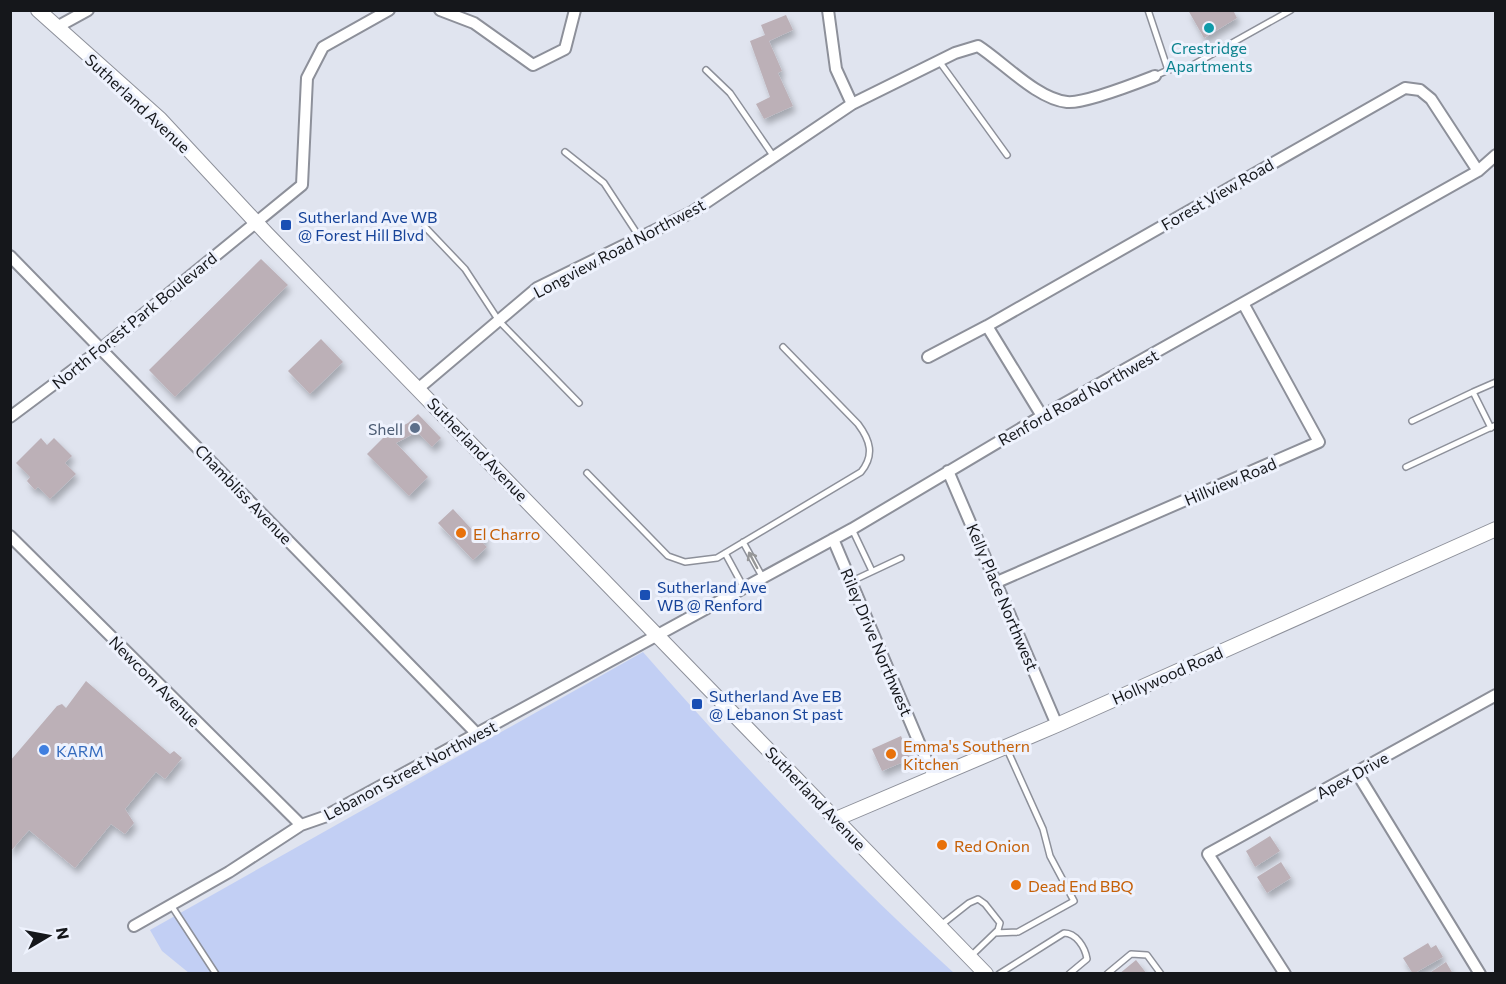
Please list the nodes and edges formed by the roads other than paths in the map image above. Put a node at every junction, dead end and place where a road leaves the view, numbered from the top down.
1 (38, 10) edge
2 (88, 10) edge
3 (388, 10) edge
4 (440, 10) edge
5 (575, 10) edge
6 (828, 10) edge
7 (1148, 10) edge
8 (1291, 10) edge
9 (57, 27) junction
10 (939, 61) junction
11 (705, 70) dead end
12 (1168, 70) junction
13 (1155, 76) joint
14 (852, 104) junction
15 (565, 152) dead end
16 (1007, 155) dead end
17 (1496, 155) edge
18 (774, 157) junction
19 (1478, 171) junction
20 (256, 222) junction
21 (425, 227) dead end
22 (640, 238) junction
23 (10, 256) edge
24 (1244, 305) junction
25 (499, 321) junction
26 (987, 326) junction
27 (783, 347) dead end
28 (100, 349) junction
29 (928, 357) dead end
30 (1496, 382) edge
31 (419, 388) junction
32 (1473, 392) junction
33 (579, 403) dead end
34 (1042, 416) junction
35 (10, 417) edge
36 (1412, 422) dead end
37 (1493, 426) edge
38 (1406, 466) dead end
39 (948, 471) junction
40 (587, 472) dead end
41 (1496, 528) edge
42 (852, 529) junction
43 (10, 536) edge
44 (833, 539) junction
45 (743, 542) junction
46 (725, 553) junction
47 (901, 558) dead end
48 (872, 571) junction
49 (763, 578) junction
50 (852, 581) junction
51 (997, 582) junction
52 (744, 588) junction
53 (658, 635) junction
54 (1496, 696) edge
55 (1057, 724) junction
56 (477, 734) junction
57 (1006, 747) junction
58 (1357, 773) junction
59 (934, 778) junction
60 (836, 819) junction
61 (301, 825) junction
62 (171, 905) junction
63 (134, 926) dead end
64 (940, 926) junction
65 (994, 933) junction
66 (970, 956) junction
67 (216, 974) edge
68 (986, 974) edge
69 (999, 974) edge
70 (1069, 974) edge
71 (1107, 974) edge
72 (1161, 974) edge
73 (1285, 974) edge
74 (1480, 974) edge

1 - 9 street, Sutherland Avenue
2 - 9 street
3 - 20 street, North Forest Park Boulevard
4 - 5 street
6 - 14 street
7 - 12 lane
8 - 12 lane
9 - 20 street, Sutherland Avenue
10 - 13 street, Longview Road Northwest
10 - 14 street, Longview Road Northwest
10 - 16 lane
11 - 18 lane
12 - 13 lane
14 - 18 street, Longview Road Northwest
15 - 22 lane
17 - 19 street, Renford Road Northwest
18 - 22 street, Longview Road Northwest
19 - 24 street, Renford Road Northwest
19 - 26 street, Forest View Road
20 - 28 street, North Forest Park Boulevard
20 - 31 street, Sutherland Avenue
21 - 25 lane
22 - 25 street, Longview Road Northwest
23 - 28 street, Chambliss Avenue
24 - 34 street, Renford Road Northwest
24 - 51 street, Hillview Road
25 - 31 street, Longview Road Northwest
25 - 33 lane
26 - 29 street, Forest View Road
26 - 34 street
27 - 45 lane
28 - 35 street, North Forest Park Boulevard
28 - 56 street, Chambliss Avenue
30 - 32 lane
31 - 53 street, Sutherland Avenue
32 - 36 lane
32 - 37 lane
34 - 39 street, Renford Road Northwest
37 - 38 lane
39 - 42 street, Renford Road Northwest
39 - 51 street, Kelly Place Northwest
40 - 46 lane
41 - 55 street, Hollywood Road
42 - 44 street, Renford Road Northwest
42 - 48 lane
43 - 61 street, Newcom Avenue
44 - 49 street, Renford Road Northwest
44 - 50 street, Riley Drive Northwest
45 - 46 lane
49 -> 45 lane
46 - 52 lane
47 - 48 lane
48 - 50 lane
49 - 52 street, Renford Road Northwest
50 - 59 street, Riley Drive Northwest
51 - 55 street, Kelly Place Northwest
52 - 53 street, Renford Road Northwest
53 - 56 street, Lebanon Street Northwest
53 - 60 street, Sutherland Avenue
54 - 58 street, Apex Drive
55 - 57 street, Hollywood Road
56 - 61 street, Lebanon Street Northwest
57 - 59 street, Hollywood Road
57 - 65 lane
58 - 73 street, Apex Drive
58 - 74 street
59 - 60 street, Hollywood Road
60 - 64 street, Sutherland Avenue
61 - 62 street, Lebanon Street Northwest
62 - 63 street, Lebanon Street Northwest
62 - 67 lane
64 - 65 lane
64 - 66 street, Sutherland Avenue
65 - 66 lane
66 - 68 street, Sutherland Avenue
69 - 70 lane
71 - 72 lane

